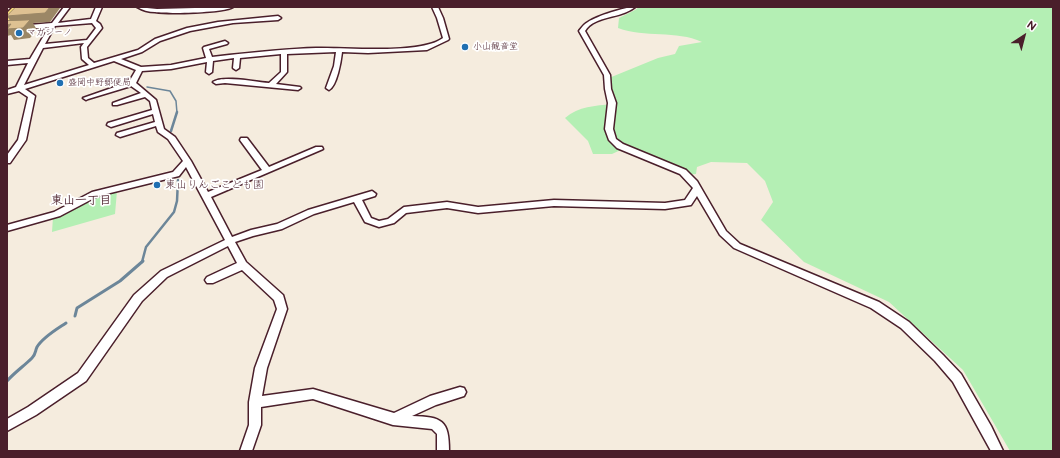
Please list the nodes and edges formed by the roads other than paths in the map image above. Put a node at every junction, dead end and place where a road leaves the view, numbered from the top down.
1 (18, 7) edge
2 (67, 7) edge
3 (99, 7) edge
4 (140, 7) edge
5 (230, 7) edge
6 (435, 7) edge
7 (632, 7) edge
8 (278, 18) dead end
9 (7, 19) edge
10 (93, 22) junction
11 (53, 25) junction
12 (7, 29) edge
13 (90, 41) junction
14 (225, 43) dead end
15 (41, 46) junction
16 (340, 51) junction
17 (284, 53) junction
18 (237, 56) junction
19 (115, 59) junction
20 (210, 59) junction
21 (32, 61) junction
22 (7, 63) edge
23 (92, 64) junction
24 (236, 68) dead end
25 (140, 69) junction
26 (209, 72) dead end
27 (216, 82) dead end
28 (132, 83) junction
29 (272, 84) junction
30 (19, 88) junction
31 (298, 88) dead end
32 (329, 88) dead end
33 (7, 92) edge
34 (146, 94) junction
35 (86, 98) dead end
36 (115, 104) dead end
37 (155, 111) junction
38 (158, 123) junction
39 (111, 125) dead end
40 (120, 135) dead end
41 (244, 140) dead end
42 (319, 149) dead end
43 (7, 161) edge
44 (187, 161) junction
45 (267, 170) junction
46 (697, 188) junction
47 (372, 194) dead end
48 (206, 196) junction
49 (357, 199) junction
50 (7, 228) edge
51 (230, 241) junction
52 (243, 265) junction
53 (210, 280) dead end
54 (460, 392) dead end
55 (255, 402) junction
56 (393, 418) junction
57 (7, 425) edge
58 (246, 451) edge
59 (443, 451) edge
60 (997, 451) edge

1 - 9 highway
2 - 11 street
3 - 10 street
4 - 5 street
6 - 16 street
7 - 46 street
8 - 19 street
10 - 11 street
10 - 13 street
11 - 12 street
11 - 15 street
13 - 15 street
13 - 23 street
14 - 20 street
15 - 21 street
16 - 17 street
16 - 32 street
17 - 18 street
17 - 29 street
18 - 20 street
18 - 24 street
19 - 23 street
19 - 25 street
20 - 25 street
20 - 26 street
21 - 22 street
21 - 30 street
23 - 30 street
25 - 28 street
27 - 29 street
28 - 34 street
28 - 35 street
29 - 31 street
30 - 33 street
30 - 43 street
34 - 36 street
34 - 37 street
37 - 38 street
37 - 39 street
38 - 40 street
38 - 44 street
41 - 45 street
42 - 45 street
44 - 48 street
44 - 50 street
45 - 48 street
46 - 49 street
46 - 60 street
47 - 49 street
48 - 51 street
49 - 51 street
51 - 52 street
51 - 57 street
52 - 53 street
52 - 55 street
54 - 56 street
55 - 56 street
55 - 58 street
56 - 59 street

